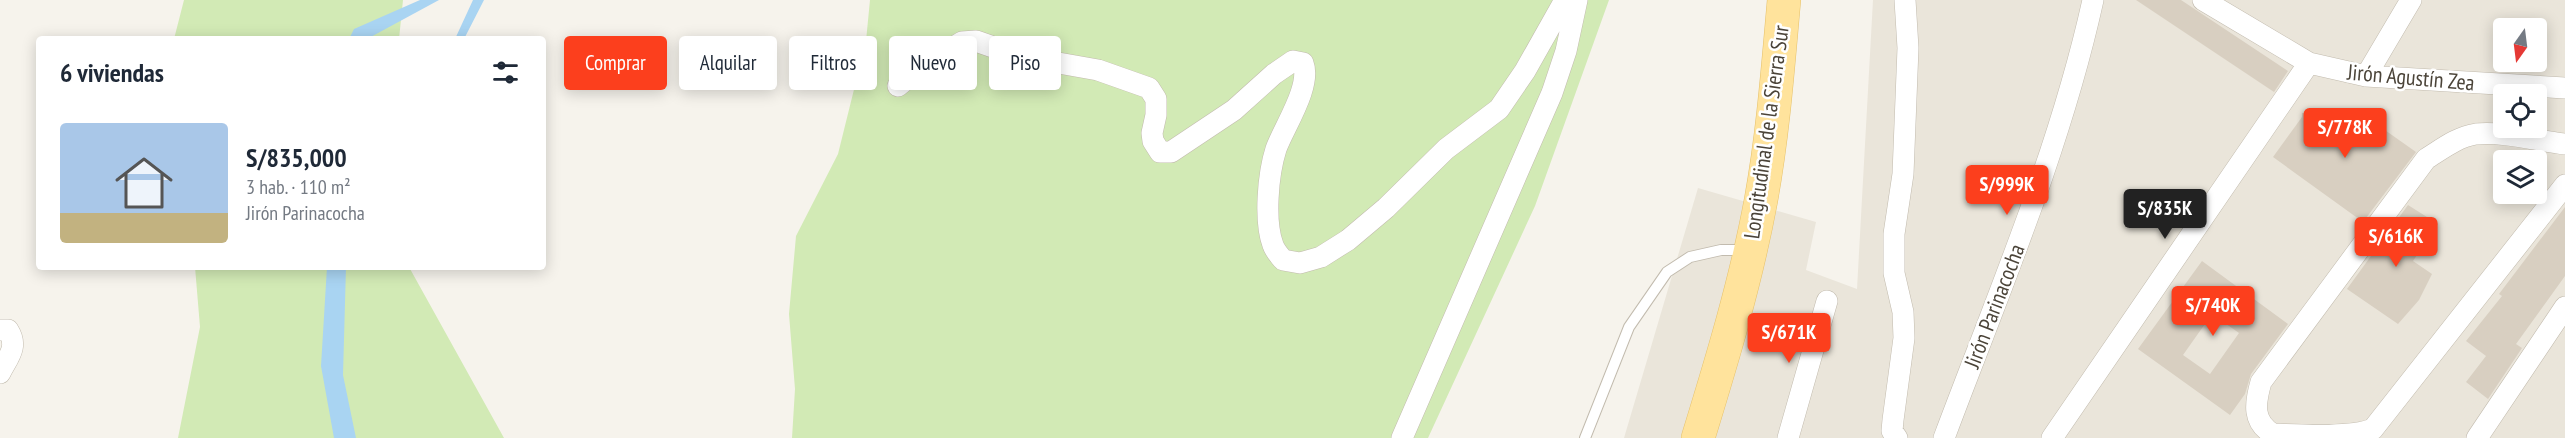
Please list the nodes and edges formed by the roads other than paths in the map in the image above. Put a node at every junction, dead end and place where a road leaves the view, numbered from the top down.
1 (1565, 0) edge
2 (1577, 0) edge
3 (1784, 0) edge
4 (1905, 0) edge
5 (2092, 0) edge
6 (2204, 0) edge
7 (2411, 0) edge
8 (977, 41) edge
9 (2309, 63) junction
10 (2366, 76) junction
11 (2565, 88) edge
12 (2565, 144) edge
13 (2565, 185) edge
14 (1749, 250) junction
15 (1827, 301) dead end
16 (2565, 307) edge
17 (0, 330) edge
18 (0, 373) edge
19 (1402, 438) edge
20 (1585, 438) edge
21 (1698, 438) edge
22 (1788, 438) edge
23 (1897, 438) edge
24 (1944, 438) edge
25 (2052, 438) edge
26 (2477, 438) edge

1 - 8 street
2 - 19 street
3 - 14 main road, Longitudinal de la Sierra Sur
4 - 23 street
5 - 24 street, Jirón Parinacocha
6 - 9 street, Jirón Agustín Zea
7 - 10 street
9 - 10 street, Jirón Agustín Zea
9 - 25 street
10 - 11 street, Jirón Agustín Zea
12 - 13 street
14 - 20 lane
14 - 21 main road, Longitudinal de la Sierra Sur
15 - 22 street
16 - 26 street
17 - 18 street

